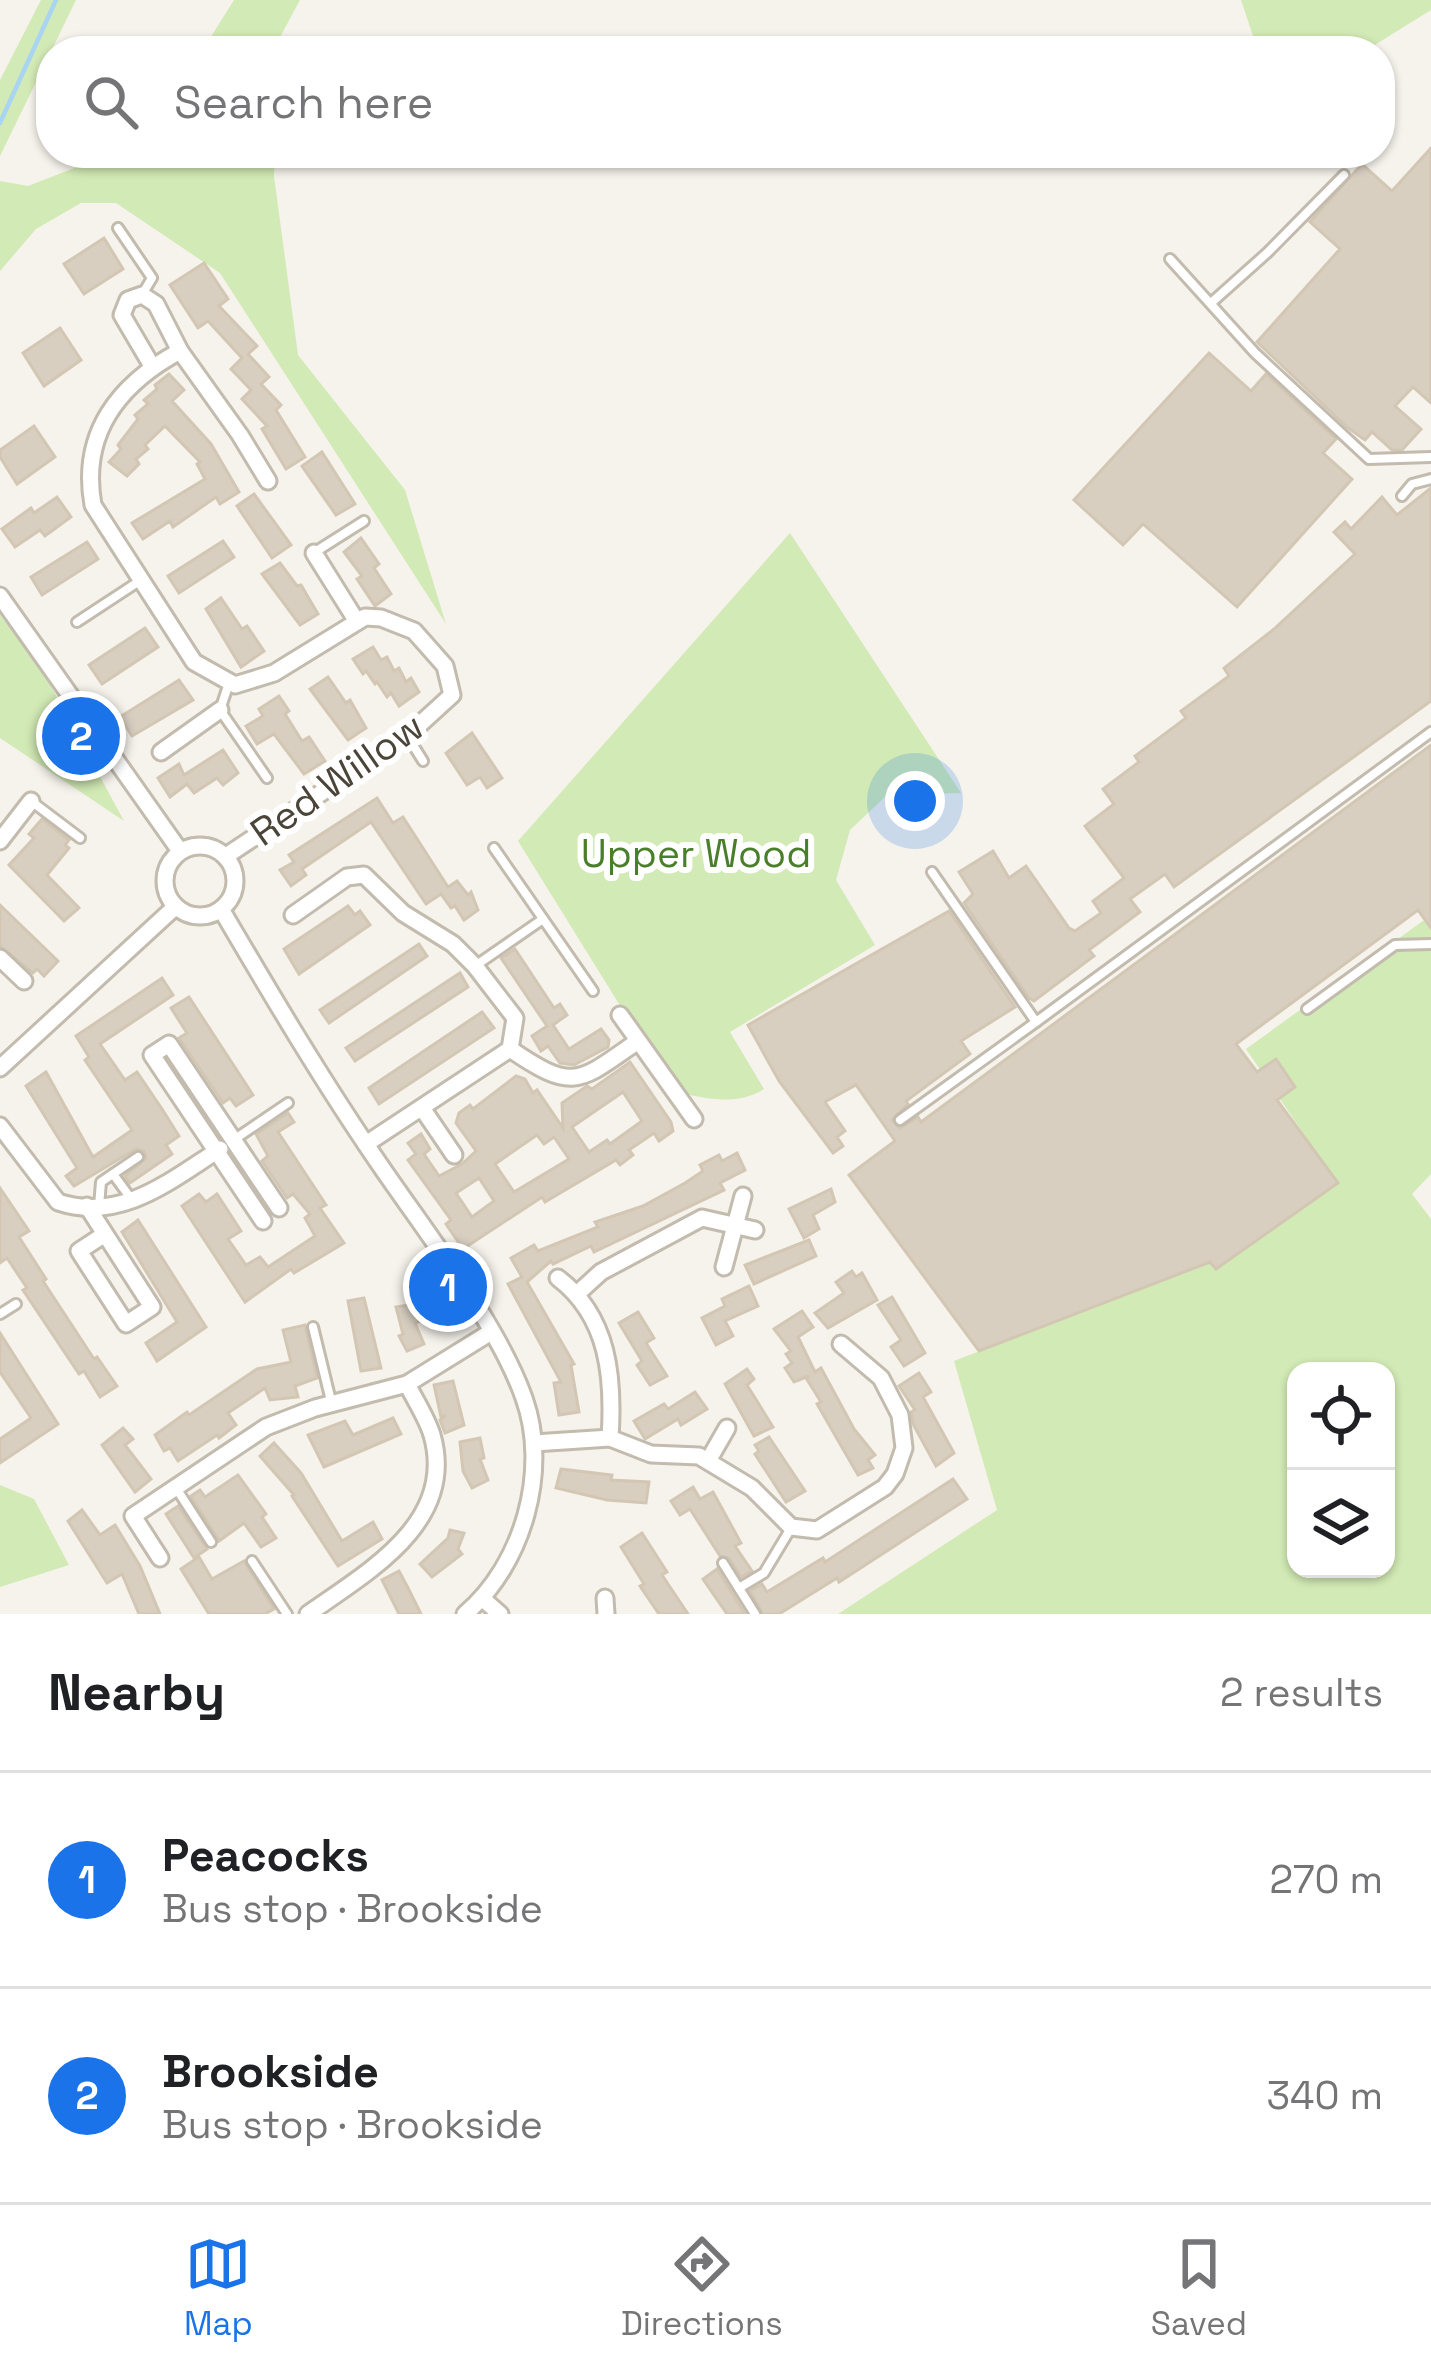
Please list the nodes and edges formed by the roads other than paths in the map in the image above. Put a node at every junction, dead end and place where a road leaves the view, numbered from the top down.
1 (1344, 175) dead end
2 (118, 228) dead end
3 (1170, 260) dead end
4 (142, 295) junction
5 (1211, 303) junction
6 (180, 351) junction
7 (152, 366) junction
8 (1431, 457) edge
9 (1431, 478) edge
10 (268, 481) dead end
11 (1402, 496) dead end
12 (364, 521) dead end
13 (314, 553) joint
14 (141, 580) junction
15 (0, 596) edge
16 (356, 620) junction
17 (77, 622) dead end
18 (229, 682) junction
19 (220, 710) junction
20 (1431, 732) edge
21 (407, 736) junction
22 (161, 752) dead end
23 (424, 761) dead end
24 (267, 778) dead end
25 (31, 801) joint
26 (80, 838) dead end
27 (0, 841) edge
28 (494, 848) dead end
29 (180, 851) junction
30 (226, 856) junction
31 (932, 872) dead end
32 (175, 907) junction
33 (221, 909) junction
34 (293, 915) dead end
35 (543, 919) junction
36 (1431, 944) edge
37 (0, 958) edge
38 (475, 966) junction
39 (24, 981) dead end
40 (592, 991) dead end
41 (1307, 1010) dead end
42 (620, 1015) dead end
43 (1036, 1022) junction
44 (638, 1041) junction
45 (510, 1049) junction
46 (0, 1068) edge
47 (288, 1103) dead end
48 (422, 1108) junction
49 (694, 1119) dead end
50 (900, 1120) dead end
51 (0, 1126) edge
52 (233, 1140) junction
53 (366, 1144) junction
54 (216, 1151) junction
55 (454, 1155) dead end
56 (138, 1157) dead end
57 (113, 1174) junction
58 (743, 1196) dead end
59 (133, 1201) junction
60 (93, 1206) junction
61 (279, 1208) dead end
62 (263, 1221) dead end
63 (736, 1225) junction
64 (755, 1230) dead end
65 (105, 1234) junction
66 (724, 1267) dead end
67 (558, 1278) dead end
68 (578, 1293) junction
69 (16, 1304) dead end
70 (0, 1314) edge
71 (313, 1327) dead end
72 (491, 1332) junction
73 (841, 1344) dead end
74 (406, 1384) junction
75 (332, 1403) junction
76 (727, 1428) dead end
77 (610, 1438) junction
78 (534, 1443) junction
79 (708, 1461) junction
80 (174, 1486) junction
81 (791, 1527) junction
82 (212, 1542) dead end
83 (160, 1558) dead end
84 (251, 1561) dead end
85 (723, 1563) dead end
86 (739, 1588) junction
87 (483, 1599) junction
88 (287, 1614) edge
89 (308, 1614) edge
90 (465, 1614) edge
91 (500, 1614) edge
92 (755, 1614) edge

1 - 5 lane
2 - 4 lane
3 - 5 lane
4 - 6 street
4 - 7 street
5 - 8 lane
6 - 7 street
6 - 10 street
7 - 14 street
9 - 11 lane
12 - 13 lane
13 - 16 street
14 - 17 lane
14 - 18 street
15 - 29 street
16 - 18 street
16 - 21 street, Red Willow
18 - 19 lane
19 - 22 street
19 - 24 lane
20 - 43 lane
21 - 23 lane
21 - 30 street, Red Willow
25 - 26 lane
25 - 27 street
28 - 35 lane
29 - 30 street
29 - 32 street
30 - 33 street
31 - 43 lane
32 - 33 street
32 - 46 street
33 - 53 street
34 - 38 street
35 - 38 lane
35 - 40 lane
36 - 41 lane
37 - 39 street
38 - 45 street
42 - 44 street
43 - 50 lane
44 - 45 street
44 - 49 street
45 - 48 street
47 - 52 lane
48 - 53 street
48 - 55 street
51 - 60 street
52 - 54 street
52 - 54 street
52 - 61 street
53 - 72 street
54 - 59 street
54 - 62 street
56 - 57 lane
57 - 59 lane
57 - 60 lane
58 - 63 street
59 - 60 street
60 - 65 street
63 - 64 street
63 - 66 street
63 - 68 street
65 - 65 street
67 - 68 street
68 - 77 street
69 - 70 lane
71 - 75 lane
72 - 74 street
72 - 78 street
73 - 81 street
74 - 75 street
74 - 89 street
75 - 80 street
76 - 79 street
77 - 78 street
77 - 79 street
78 - 87 street
79 - 81 street
80 - 82 lane
80 - 83 street
81 - 86 lane
84 - 88 lane
85 - 86 lane
86 - 92 lane
87 - 90 street
87 - 91 street

